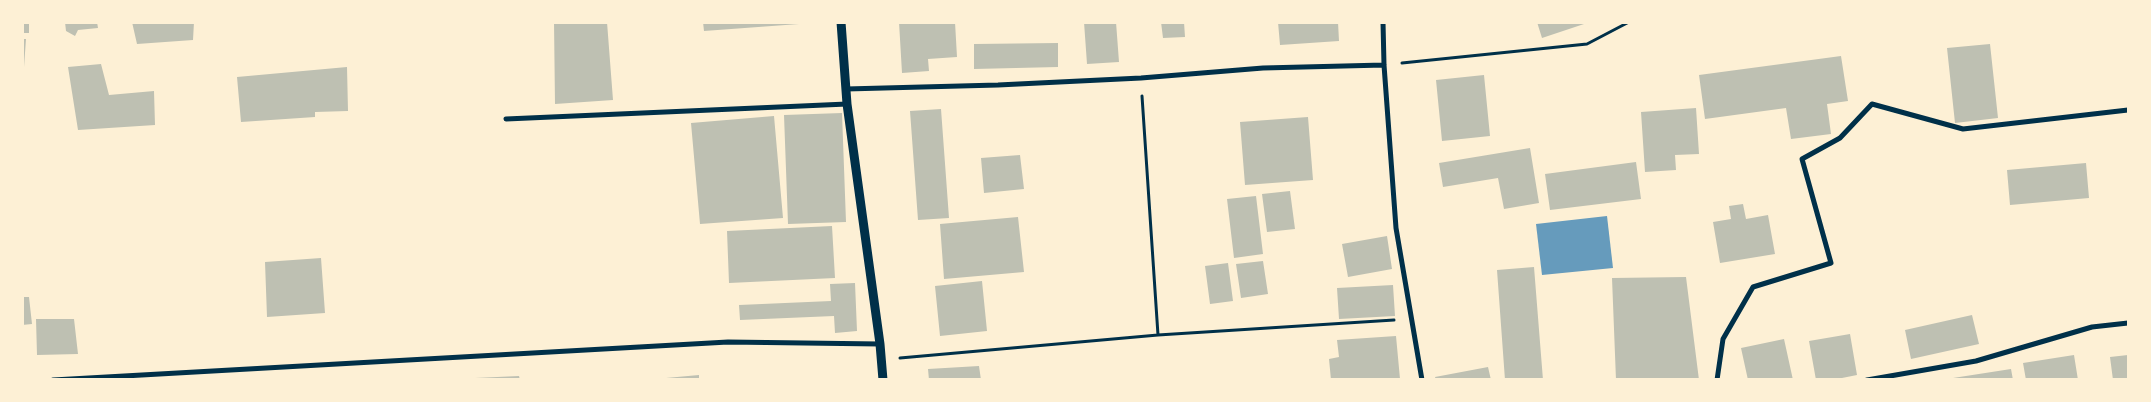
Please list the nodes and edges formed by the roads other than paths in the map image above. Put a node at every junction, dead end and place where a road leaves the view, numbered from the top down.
1 (841, 22) edge
2 (1384, 22) edge
3 (1384, 65) junction
4 (846, 89) junction
5 (847, 104) junction
6 (2128, 110) edge
7 (506, 120) dead end
8 (2128, 323) edge
9 (880, 344) junction
10 (1901, 377) edge
11 (52, 380) edge
12 (883, 380) edge
13 (1422, 380) edge
14 (1717, 380) edge
15 (1867, 380) edge

1 - 4 street
2 - 3 street
3 - 4 street
3 - 13 street
4 - 5 street
5 - 7 street
5 - 9 street
6 - 14 street
8 - 10 street
9 - 11 street
9 - 12 street
10 - 15 street

